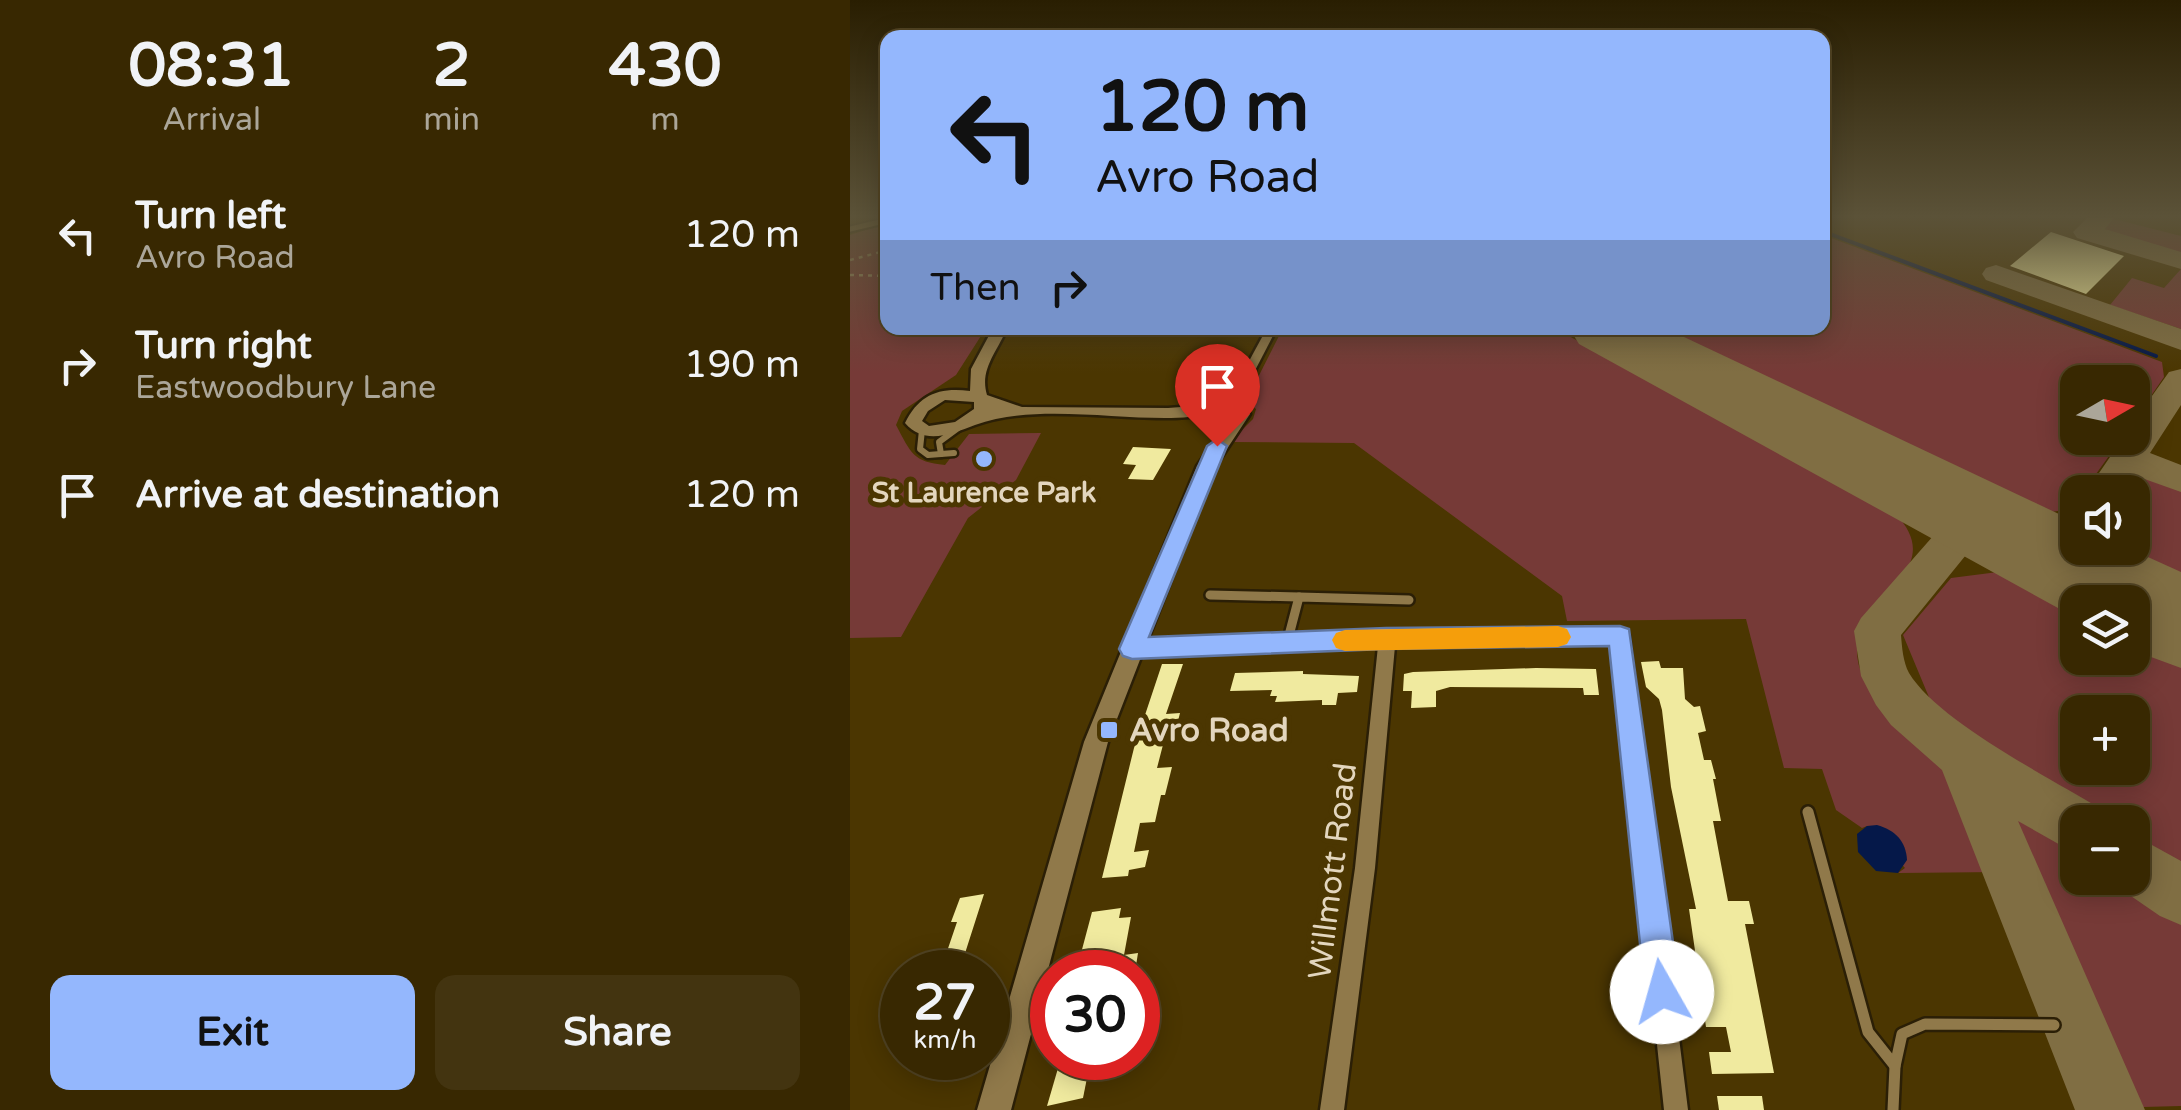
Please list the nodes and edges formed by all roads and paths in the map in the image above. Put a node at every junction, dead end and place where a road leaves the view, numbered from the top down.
1 (850, 275) edge
2 (880, 276) edge
3 (996, 335) edge
4 (1268, 335) edge
5 (979, 367) junction
6 (980, 397) junction
7 (938, 399) junction
8 (1046, 412) junction
9 (1227, 420) junction
10 (965, 424) junction
11 (922, 430) junction
12 (941, 454) junction
13 (954, 454) dead end
14 (1210, 596) dead end
15 (1298, 597) junction
16 (1409, 600) dead end
17 (1386, 639) junction
18 (1287, 643) junction
19 (1132, 649) junction
20 (1808, 812) dead end
21 (2054, 1025) dead end
22 (1895, 1066) junction
23 (994, 1110) edge
24 (1332, 1110) edge
25 (1676, 1110) edge
26 (1893, 1110) edge

1 - 2 path
3 - 5 street
4 - 9 street
5 - 6 street
5 - 7 street
6 - 7 street
6 - 8 street
6 - 10 street
7 - 11 street
8 - 9 street
8 - 10 street
9 - 19 street
10 - 11 street
10 - 12 lane
11 - 12 lane
12 - 13 lane
14 - 15 lane
15 - 16 lane
15 - 18 lane
17 - 18 street
17 - 24 street, Willmott Road
17 - 25 street
18 - 19 street
19 - 23 street
20 - 22 lane
21 - 22 lane
22 - 26 lane

